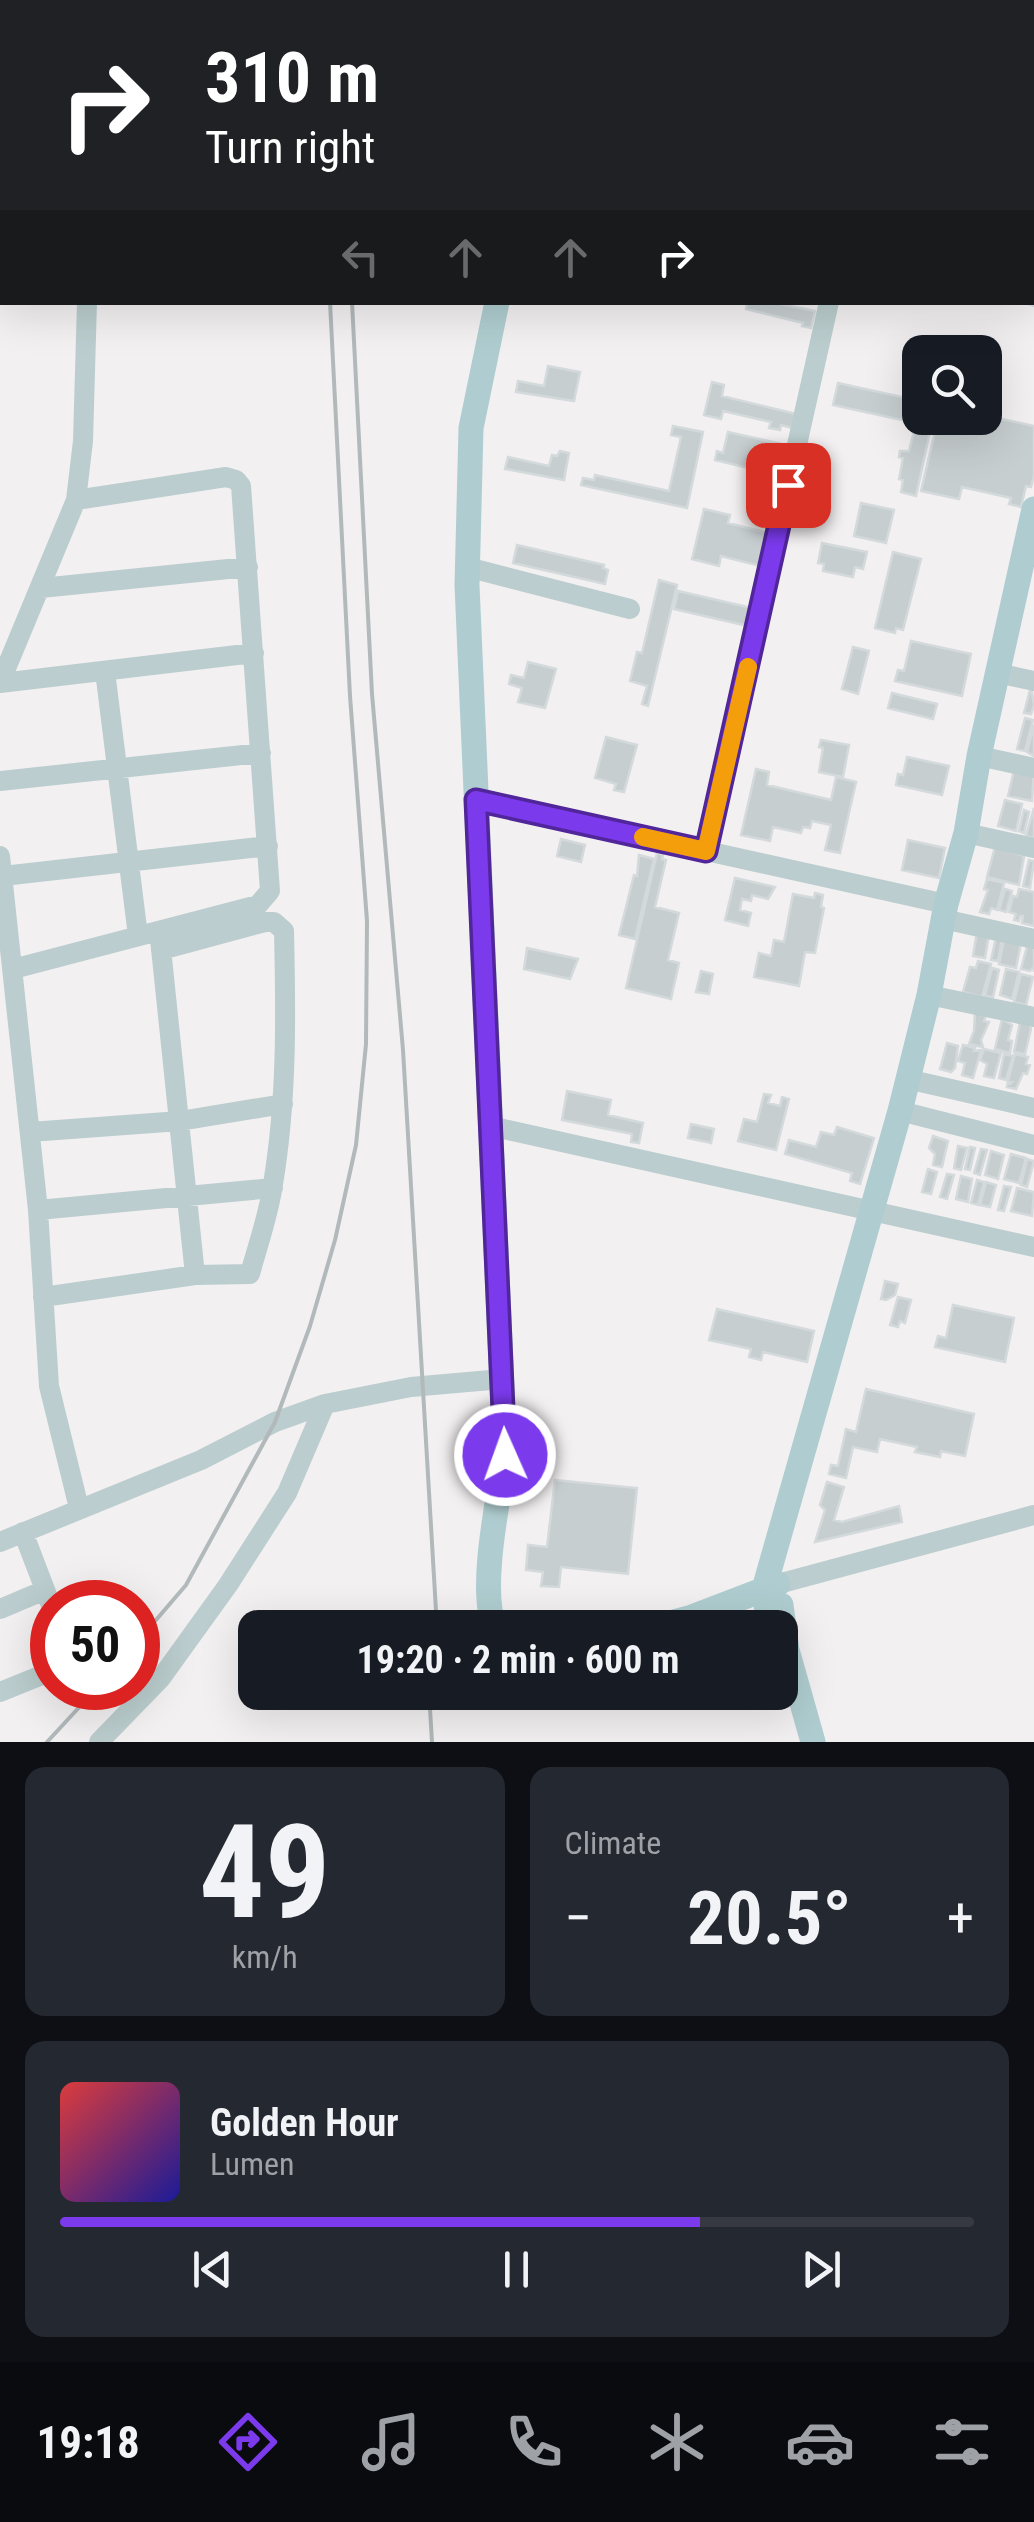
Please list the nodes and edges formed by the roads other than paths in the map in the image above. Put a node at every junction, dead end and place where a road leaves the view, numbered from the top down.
1 (87, 305) edge
2 (495, 305) edge
3 (828, 305) edge
4 (76, 500) junction
5 (1034, 511) edge
6 (248, 566) junction
7 (467, 567) junction
8 (41, 588) junction
9 (1025, 594) edge
10 (630, 609) dead end
11 (254, 653) junction
12 (105, 671) junction
13 (997, 673) junction
14 (2, 674) edge
15 (1034, 681) edge
16 (262, 753) junction
17 (979, 756) junction
18 (1034, 768) edge
19 (117, 769) junction
20 (0, 781) edge
21 (476, 800) junction
22 (966, 833) junction
23 (268, 846) junction
24 (1034, 848) edge
25 (706, 851) junction
26 (128, 861) junction
27 (1, 866) edge
28 (944, 911) junction
29 (138, 936) junction
30 (1034, 939) edge
31 (160, 940) junction
32 (13, 969) junction
33 (929, 994) junction
34 (8, 997) edge
35 (1034, 1018) edge
36 (907, 1079) junction
37 (283, 1104) junction
38 (1034, 1108) edge
39 (900, 1111) junction
40 (180, 1121) junction
41 (490, 1126) junction
42 (30, 1132) junction
43 (1034, 1145) edge
44 (273, 1188) junction
45 (187, 1194) junction
46 (38, 1210) junction
47 (870, 1211) junction
48 (1034, 1247) edge
49 (195, 1275) junction
50 (43, 1297) junction
51 (502, 1379) junction
52 (325, 1404) junction
53 (79, 1508) junction
54 (1034, 1515) edge
55 (23, 1532) junction
56 (0, 1542) edge
57 (42, 1580) edge
58 (771, 1580) junction
59 (30, 1603) edge
60 (0, 1609) edge
61 (489, 1610) edge
62 (707, 1610) edge
63 (770, 1610) edge
64 (30, 1680) edge
65 (0, 1692) edge
66 (788, 1710) edge
67 (99, 1742) edge
68 (797, 1742) edge
69 (813, 1742) edge

1 - 4 street
2 - 7 main road
3 - 25 street
4 - 6 street
4 - 8 street
5 - 9 main road
6 - 8 street
6 - 11 street
7 - 10 street
7 - 21 main road
8 - 14 street
9 - 13 main road
11 - 12 street
11 - 16 street
12 - 14 street
12 - 19 street
13 - 15 street
13 - 17 main road
16 - 19 street
16 - 23 street
17 - 18 street
17 - 22 main road
19 - 20 street
19 - 26 street
21 - 25 street
21 - 41 main road
22 - 24 street
22 - 28 main road
23 - 26 street
23 - 31 street
25 - 28 street
26 - 27 street
26 - 29 street
27 - 32 street
28 - 30 street
28 - 33 main road
29 - 31 street
29 - 32 street
31 - 37 street
31 - 40 street
32 - 34 street
33 - 35 street
33 - 36 main road
34 - 42 street
36 - 38 street
36 - 39 main road
37 - 40 street
37 - 44 street
39 - 43 street
39 - 47 main road
40 - 42 street
40 - 45 street
41 - 47 street
41 - 51 main road
42 - 46 street
44 - 45 street
44 - 49 street
45 - 46 street
45 - 49 street
46 - 50 street
47 - 48 street
47 - 58 main road
49 - 50 street
50 - 53 street
51 - 52 street
51 - 61 main road
52 - 53 street
52 - 67 street
53 - 55 street
54 - 58 street
55 - 56 street
55 - 57 street
58 - 62 main road
58 - 63 main road
58 - 69 main road
59 - 60 street
64 - 65 street
66 - 68 main road

